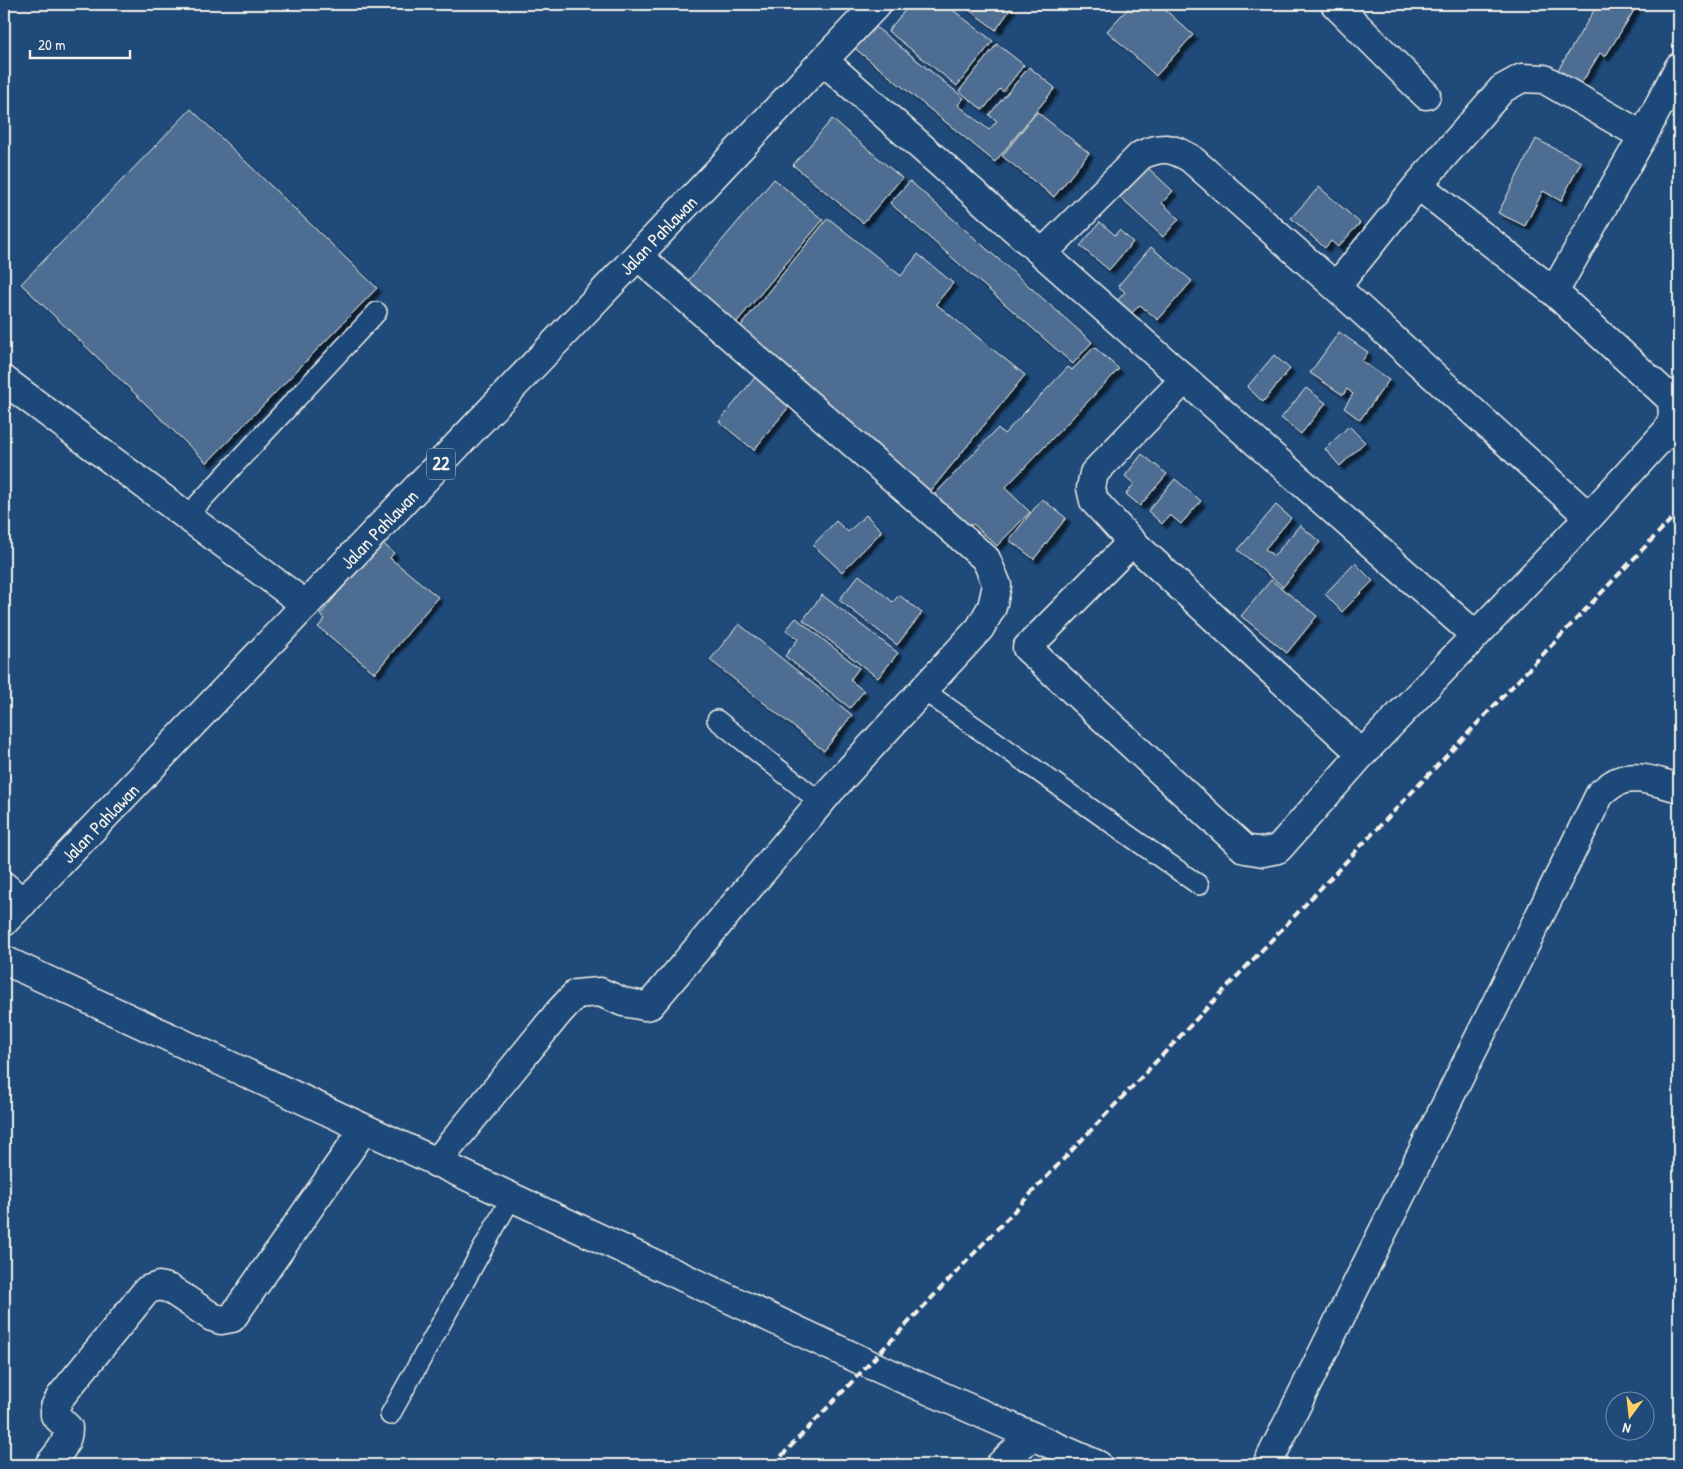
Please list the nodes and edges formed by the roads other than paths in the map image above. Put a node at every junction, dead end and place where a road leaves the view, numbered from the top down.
1 (877, 4) edge
2 (1335, 4) edge
3 (824, 61) junction
4 (1679, 66) edge
5 (1426, 95) dead end
6 (1643, 136) junction
7 (1418, 184) junction
8 (1043, 253) junction
9 (638, 256) junction
10 (1336, 287) junction
11 (1554, 292) junction
12 (377, 312) dead end
13 (1185, 379) junction
14 (4, 380) edge
15 (187, 516) junction
16 (1589, 517) junction
17 (1132, 542) junction
18 (306, 605) junction
19 (1476, 635) junction
20 (923, 690) junction
21 (717, 720) dead end
22 (1362, 754) junction
23 (1679, 788) edge
24 (820, 802) junction
25 (1199, 885) dead end
26 (14, 895) edge
27 (4, 922) edge
28 (4, 960) edge
29 (364, 1129) junction
30 (436, 1162) junction
31 (512, 1198) junction
32 (390, 1415) dead end
33 (1031, 1436) junction
34 (49, 1465) edge
35 (1000, 1465) edge
36 (1098, 1465) edge
37 (1267, 1465) edge

1 - 3 main road, Jalan Pahlawan / 22
2 - 5 main road
3 - 8 main road
3 - 9 main road, Jalan Pahlawan / 22
4 - 6 main road
6 - 7 main road
6 - 11 main road
7 - 10 main road
7 - 11 main road
8 - 10 main road
8 - 13 main road
9 - 18 main road, Jalan Pahlawan / 22
9 - 20 main road
10 - 16 main road
11 - 16 main road
12 - 15 lane
13 - 17 main road
13 - 19 main road
14 - 15 main road
15 - 18 main road
16 - 19 main road
17 - 22 main road
17 - 22 main road
18 - 26 main road, Jalan Pahlawan / 22
19 - 22 main road
20 - 24 main road
20 - 25 lane
21 - 24 lane
23 - 37 main road
24 - 30 main road
26 - 27 main road, Jalan Pahlawan / 22
28 - 29 main road
29 - 30 main road
29 - 34 main road
30 - 31 main road
31 - 32 lane
31 - 33 main road
33 - 35 main road
33 - 36 main road

